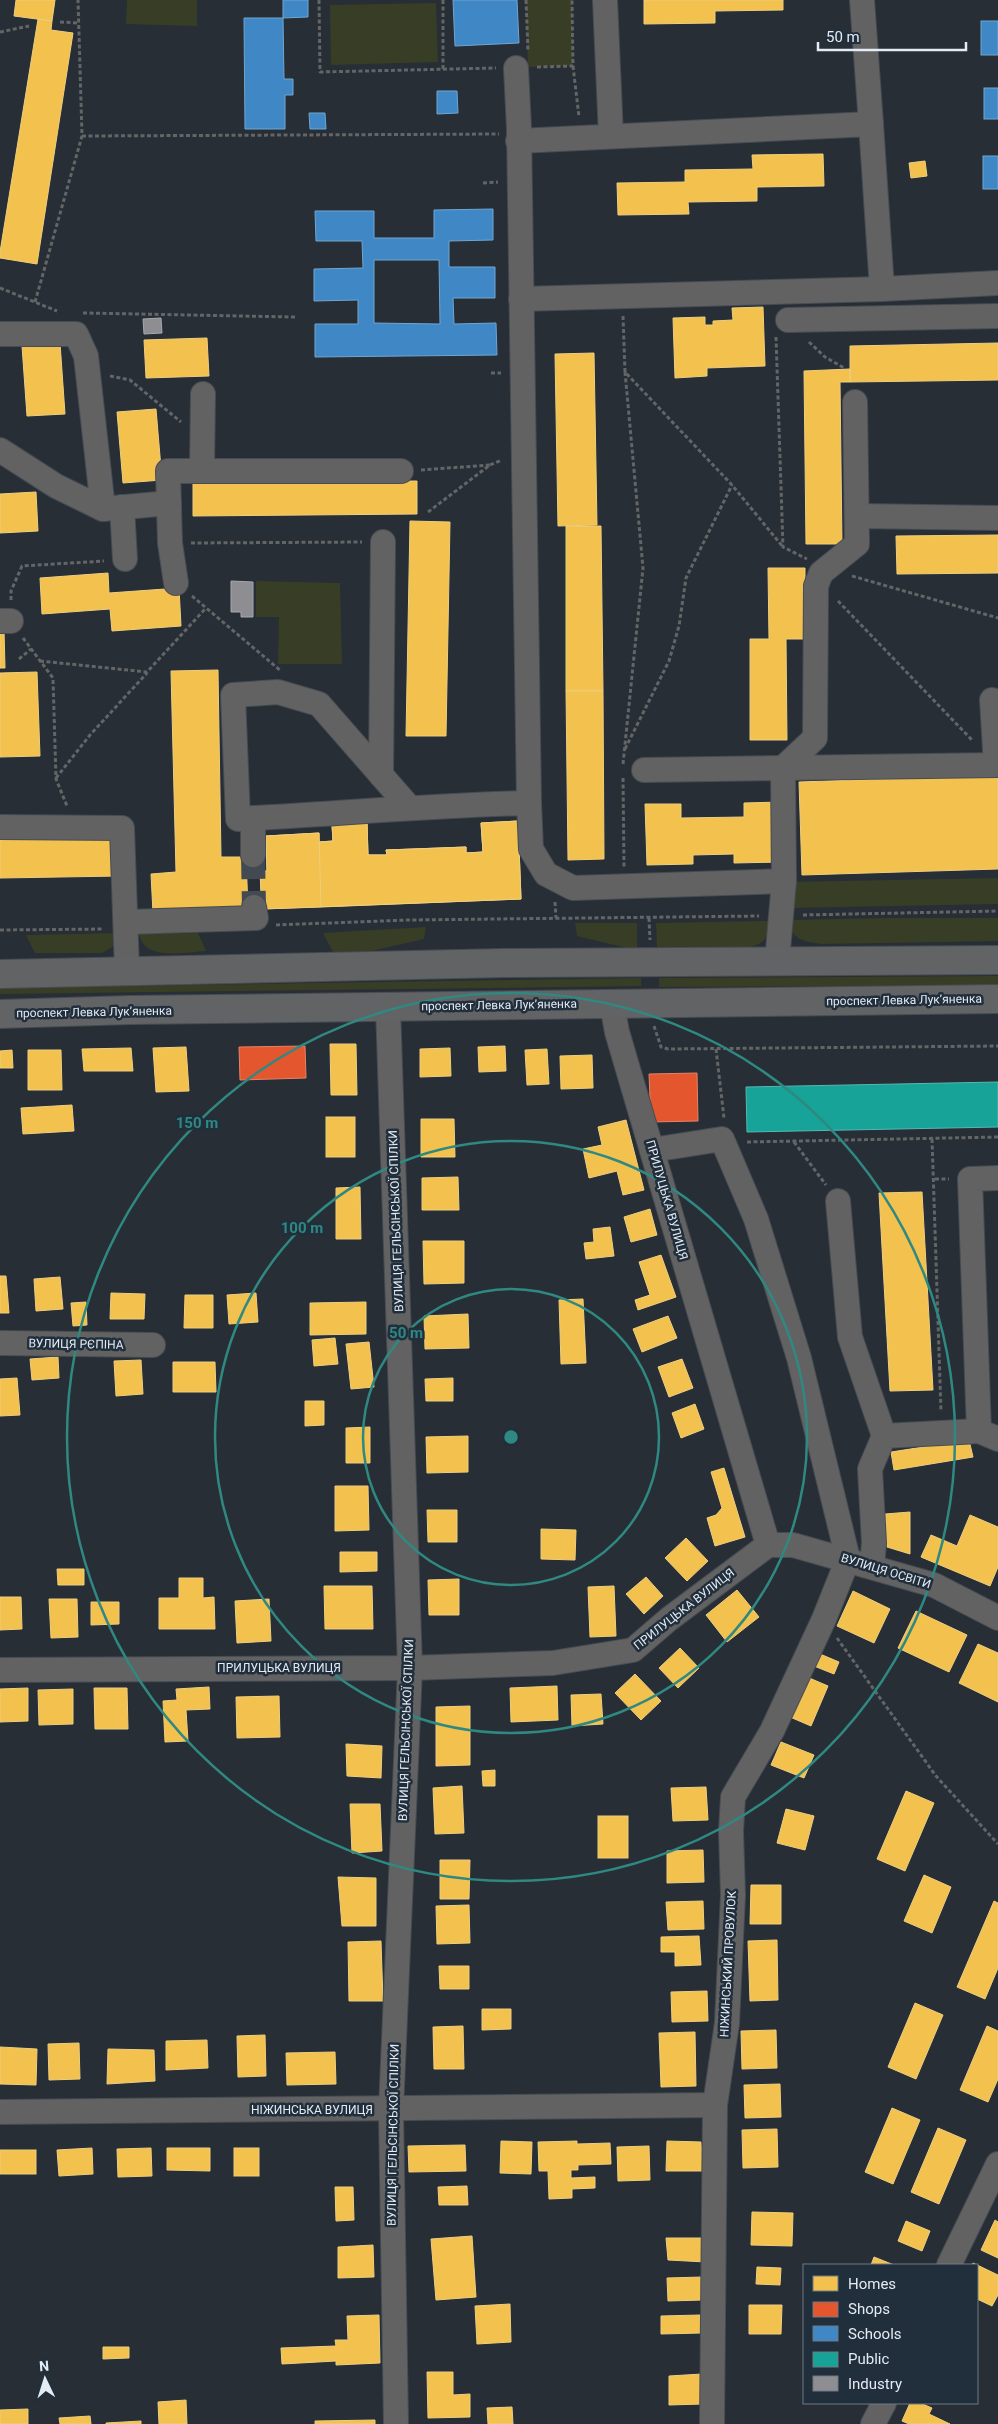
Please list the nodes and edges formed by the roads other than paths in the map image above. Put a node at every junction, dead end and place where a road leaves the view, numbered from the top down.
1 (605, 0) edge
2 (862, 0) edge
3 (522, 67) road end
4 (871, 124) junction
5 (612, 136) junction
6 (518, 141) junction
7 (998, 283) edge
8 (882, 289) junction
9 (521, 299) junction
10 (998, 316) edge
11 (788, 320) road end
12 (0, 334) edge
13 (203, 394) dead end
14 (855, 402) dead end
15 (0, 450) edge
16 (202, 470) junction
17 (401, 471) road end
18 (169, 503) junction
19 (113, 508) junction
20 (857, 516) junction
21 (998, 518) edge
22 (383, 542) road end
23 (125, 560) road end
24 (176, 583) road end
25 (992, 700) dead end
26 (997, 765) edge
27 (783, 768) junction
28 (644, 770) dead end
29 (380, 775) junction
30 (529, 803) junction
31 (409, 807) junction
32 (252, 818) junction
33 (0, 827) edge
34 (253, 855) tunnel mouth
35 (784, 881) junction
36 (254, 907) dead end
37 (127, 922) junction
38 (998, 960) edge
39 (777, 962) junction
40 (128, 971) junction
41 (0, 974) edge
42 (998, 999) edge
43 (612, 1004) junction
44 (388, 1007) junction
45 (0, 1014) edge
46 (652, 1150) junction
47 (998, 1178) edge
48 (838, 1201) road end
49 (0, 1343) edge
50 (153, 1345) dead end
51 (988, 1435) edge
52 (884, 1436) junction
53 (768, 1545) junction
54 (848, 1559) junction
55 (872, 1566) junction
56 (998, 1618) edge
57 (410, 1668) junction
58 (0, 1670) edge
59 (715, 2105) junction
60 (391, 2110) junction
61 (0, 2112) edge
62 (998, 2164) edge
63 (949, 2264) edge
64 (883, 2404) edge
65 (396, 2424) edge
66 (712, 2424) edge
67 (873, 2424) edge

1 - 5 street
2 - 4 street
3 - 6 street
4 - 5 street
4 - 8 street
5 - 6 street
6 - 9 street
7 - 8 street
8 - 9 street
9 - 30 street
10 - 11 street
12 - 19 street
13 - 16 street
14 - 20 street
15 - 19 street
16 - 17 street
16 - 18 street
18 - 19 street
18 - 24 street
19 - 23 street
20 - 21 street
20 - 27 street
22 - 29 street
25 - 26 street
26 - 27 street
27 - 28 street
27 - 35 street
29 - 31 street
29 - 32 street
30 - 31 street
30 - 35 street
31 - 32 street
32 - 34 street
33 - 37 street
35 - 39 street
36 - 37 street
37 - 40 street
38 - 39 main road
39 - 40 main road
40 - 41 main road
42 - 43 main road, проспект Левка Лукʼяненка
43 - 44 main road, проспект Левка Лукʼяненка
43 - 46 street, ПРИЛУЦЬКА ВУЛИЦЯ
44 - 45 main road, проспект Левка Лукʼяненка
44 - 57 street, ВУЛИЦЯ ГЕЛЬСІНСЬКОЇ СПІЛКИ
46 - 53 street, ПРИЛУЦЬКА ВУЛИЦЯ
46 - 54 street
47 - 51 street
48 - 52 street
49 - 50 street, ВУЛИЦЯ РЄПІНА
51 - 52 street
52 - 55 street
53 - 54 street, ВУЛИЦЯ ОСВІТИ
53 - 57 street, ПРИЛУЦЬКА ВУЛИЦЯ
54 - 55 street, ВУЛИЦЯ ОСВІТИ
54 - 59 street, НІЖИНСЬКИЙ ПРОВУЛОК
55 - 56 street, ВУЛИЦЯ ОСВІТИ
57 - 58 street, ПРИЛУЦЬКА ВУЛИЦЯ
57 - 60 street, ВУЛИЦЯ ГЕЛЬСІНСЬКОЇ СПІЛКИ
59 - 60 street, НІЖИНСЬКА ВУЛИЦЯ
59 - 66 street, НІЖИНСЬКИЙ ПРОВУЛОК
60 - 61 street, НІЖИНСЬКА ВУЛИЦЯ
60 - 65 street, ВУЛИЦЯ ГЕЛЬСІНСЬКОЇ СПІЛКИ
62 - 63 street
64 - 67 street

